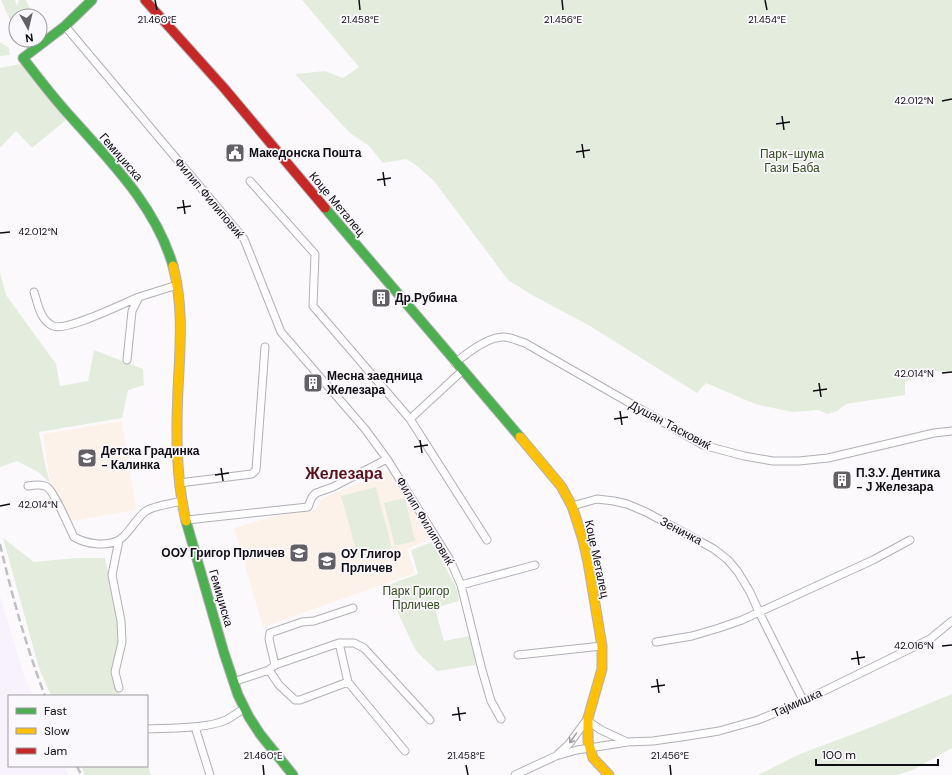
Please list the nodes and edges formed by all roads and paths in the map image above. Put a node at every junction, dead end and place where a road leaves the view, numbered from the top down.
1 (92, 0) edge
2 (145, 0) edge
3 (65, 26) junction
4 (250, 181) dead end
5 (177, 285) junction
6 (34, 292) dead end
7 (139, 297) junction
8 (265, 347) dead end
9 (127, 360) dead end
10 (455, 362) junction
11 (462, 371) junction
12 (410, 419) junction
13 (952, 430) edge
14 (387, 459) junction
15 (179, 482) junction
16 (28, 486) dead end
17 (182, 501) junction
18 (572, 506) junction
19 (186, 520) junction
20 (119, 540) junction
21 (487, 540) dead end
22 (910, 540) dead end
23 (535, 565) dead end
24 (461, 584) junction
25 (353, 608) dead end
26 (759, 612) junction
27 (952, 621) edge
28 (656, 642) dead end
29 (339, 643) junction
30 (602, 646) junction
31 (518, 655) dead end
32 (276, 665) junction
33 (269, 670) junction
34 (234, 682) junction
35 (348, 682) junction
36 (119, 688) dead end
37 (803, 700) junction
38 (244, 708) junction
39 (501, 719) dead end
40 (430, 720) dead end
41 (588, 720) junction
42 (195, 727) junction
43 (148, 729) edge
44 (627, 742) junction
45 (590, 748) junction
46 (405, 751) dead end
47 (556, 756) junction
48 (210, 775) edge
49 (293, 775) edge
50 (515, 775) edge
51 (609, 775) edge

1 - 3 street
2 - 10 street, Коце Металец
3 - 5 street, Гемиџиска
3 - 14 street, Филип Филиповиќ
4 - 12 street
5 - 7 street
5 - 15 street, Гемиџиска
6 - 7 street
7 - 9 street
8 - 15 street
10 - 11 street, Коце Металец
10 - 13 street, Душан Тасковиќ
11 - 12 street
11 - 18 street, Коце Металец
12 - 21 street
14 - 19 street
14 - 24 street, Филип Филиповиќ
15 - 17 street, Гемиџиска
16 - 20 street
17 - 19 street, Гемиџиска
17 - 20 street
18 - 26 street, Зеничка
18 - 30 street, Коце Металец
19 - 34 street, Гемиџиска
20 - 36 street
22 - 26 street
23 - 24 street
24 - 39 street, Филип Филиповиќ
25 - 32 street
26 - 28 street
26 - 37 street, Зеничка
27 - 37 street, Тајмишка
29 - 32 street
29 - 35 street
29 - 40 street
30 - 31 street
30 - 41 street, Коце Металец
32 - 33 street
33 - 34 street
33 - 35 street
34 - 38 street, Гемиџиска
35 - 46 street
37 - 44 street, Тајмишка
38 - 42 street
38 - 49 street, Гемиџиска
41 - 44 street, Тајмишка
41 - 45 street, Коце Металец
41 -> 47 street, Коце Металец
42 - 43 street
42 - 48 street
44 - 45 street, Тајмишка
45 - 47 street
45 - 51 street
47 - 50 street

